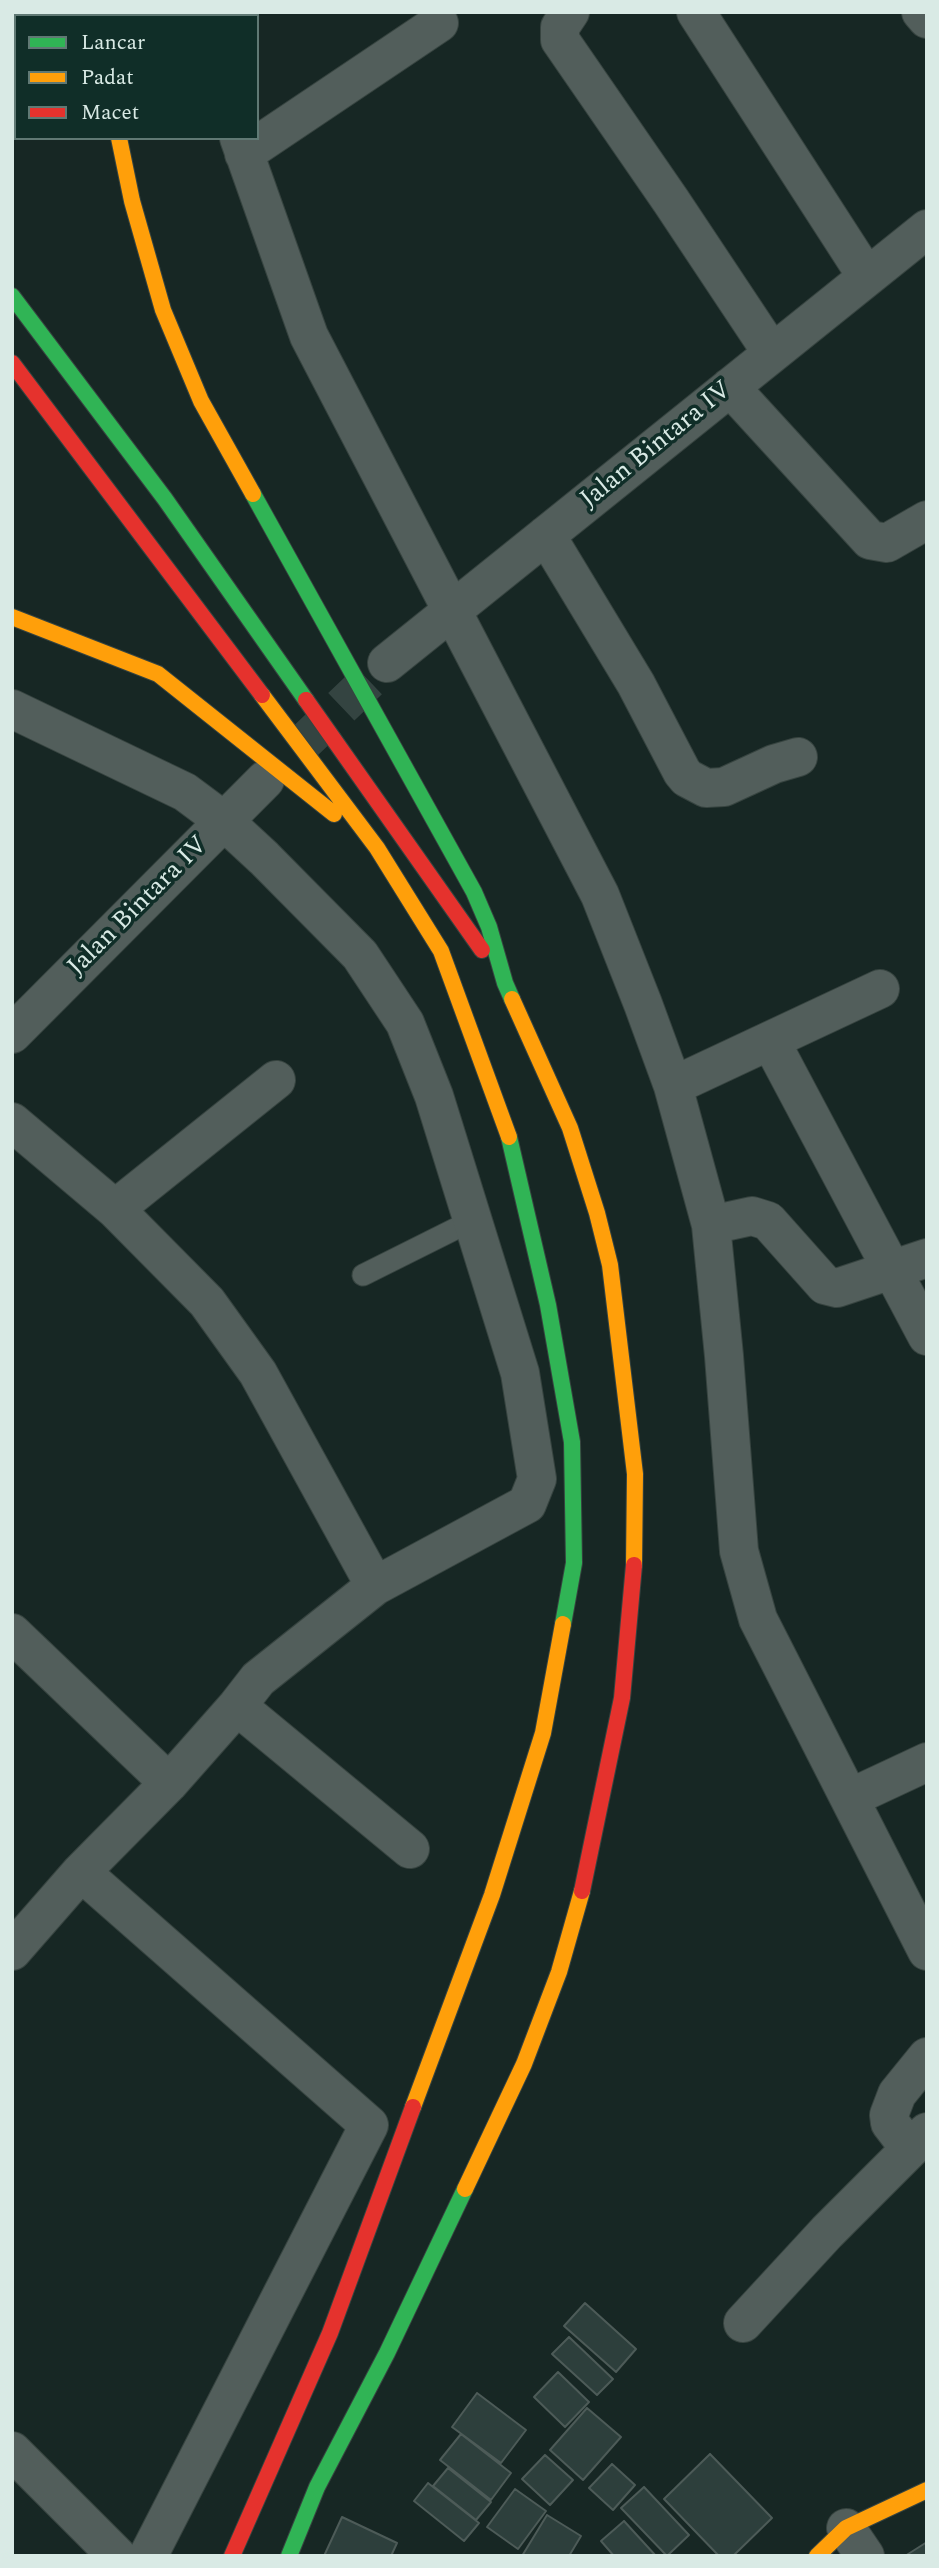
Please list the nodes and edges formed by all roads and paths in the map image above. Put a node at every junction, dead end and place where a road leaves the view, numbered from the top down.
1 (570, 12) edge
2 (696, 12) edge
3 (921, 12) edge
4 (927, 19) edge
5 (439, 23) dead end
6 (259, 135) edge
7 (119, 140) edge
8 (241, 146) edge
9 (927, 229) edge
10 (867, 277) junction
11 (12, 296) edge
12 (772, 353) junction
13 (12, 362) edge
14 (730, 387) junction
15 (927, 520) edge
16 (546, 535) junction
17 (452, 610) junction
18 (12, 617) edge
19 (387, 663) tunnel mouth
20 (12, 709) edge
21 (798, 757) dead end
22 (265, 779) dead end
23 (224, 821) junction
24 (377, 848) junction
25 (505, 983) junction
26 (880, 989) dead end
27 (17, 1022) edge
28 (771, 1042) junction
29 (276, 1080) dead end
30 (673, 1086) junction
31 (12, 1122) edge
32 (116, 1209) junction
33 (471, 1221) junction
34 (711, 1225) junction
35 (909, 1263) edge
36 (363, 1275) dead end
37 (927, 1336) edge
38 (375, 1586) junction
39 (12, 1633) edge
40 (237, 1706) junction
41 (927, 1762) edge
42 (169, 1783) junction
43 (850, 1798) junction
44 (410, 1849) dead end
45 (81, 1872) junction
46 (12, 1951) edge
47 (927, 1951) edge
48 (927, 2057) edge
49 (919, 2140) edge
50 (743, 2323) dead end
51 (12, 2451) edge
52 (927, 2490) edge
53 (855, 2542) edge
54 (117, 2556) edge
55 (148, 2556) edge
56 (232, 2556) edge
57 (289, 2556) edge
58 (817, 2556) edge

1 - 12 street
2 - 10 street
3 - 4 street
5 - 6 street
7 - 25 main road
8 - 17 street
9 - 10 street, Jalan Bintara IV
10 - 12 street, Jalan Bintara IV
11 - 25 main road
12 - 14 street, Jalan Bintara IV
13 - 24 main road
14 - 15 street
14 - 16 street, Jalan Bintara IV
16 - 17 street, Jalan Bintara IV
16 - 21 street
17 - 19 street, Jalan Bintara IV
17 - 30 street
18 - 24 main road
20 - 23 street
22 - 23 street, Jalan Bintara IV
23 - 27 street, Jalan Bintara IV
23 - 33 street
24 - 56 main road
25 - 57 main road
26 - 28 street
28 - 30 street
28 - 35 street
29 - 32 street
30 - 34 street
31 - 32 street
32 - 38 street
33 - 36 lane
33 - 38 street
34 - 35 street
34 - 43 street
35 - 37 street
38 - 40 street
39 - 42 street
40 - 42 street
40 - 44 street
41 - 43 street
42 - 45 street
43 - 47 street
45 - 46 street
45 - 55 street
48 - 49 street
49 - 50 street
51 - 54 street
52 - 53 main road
53 - 58 main road

